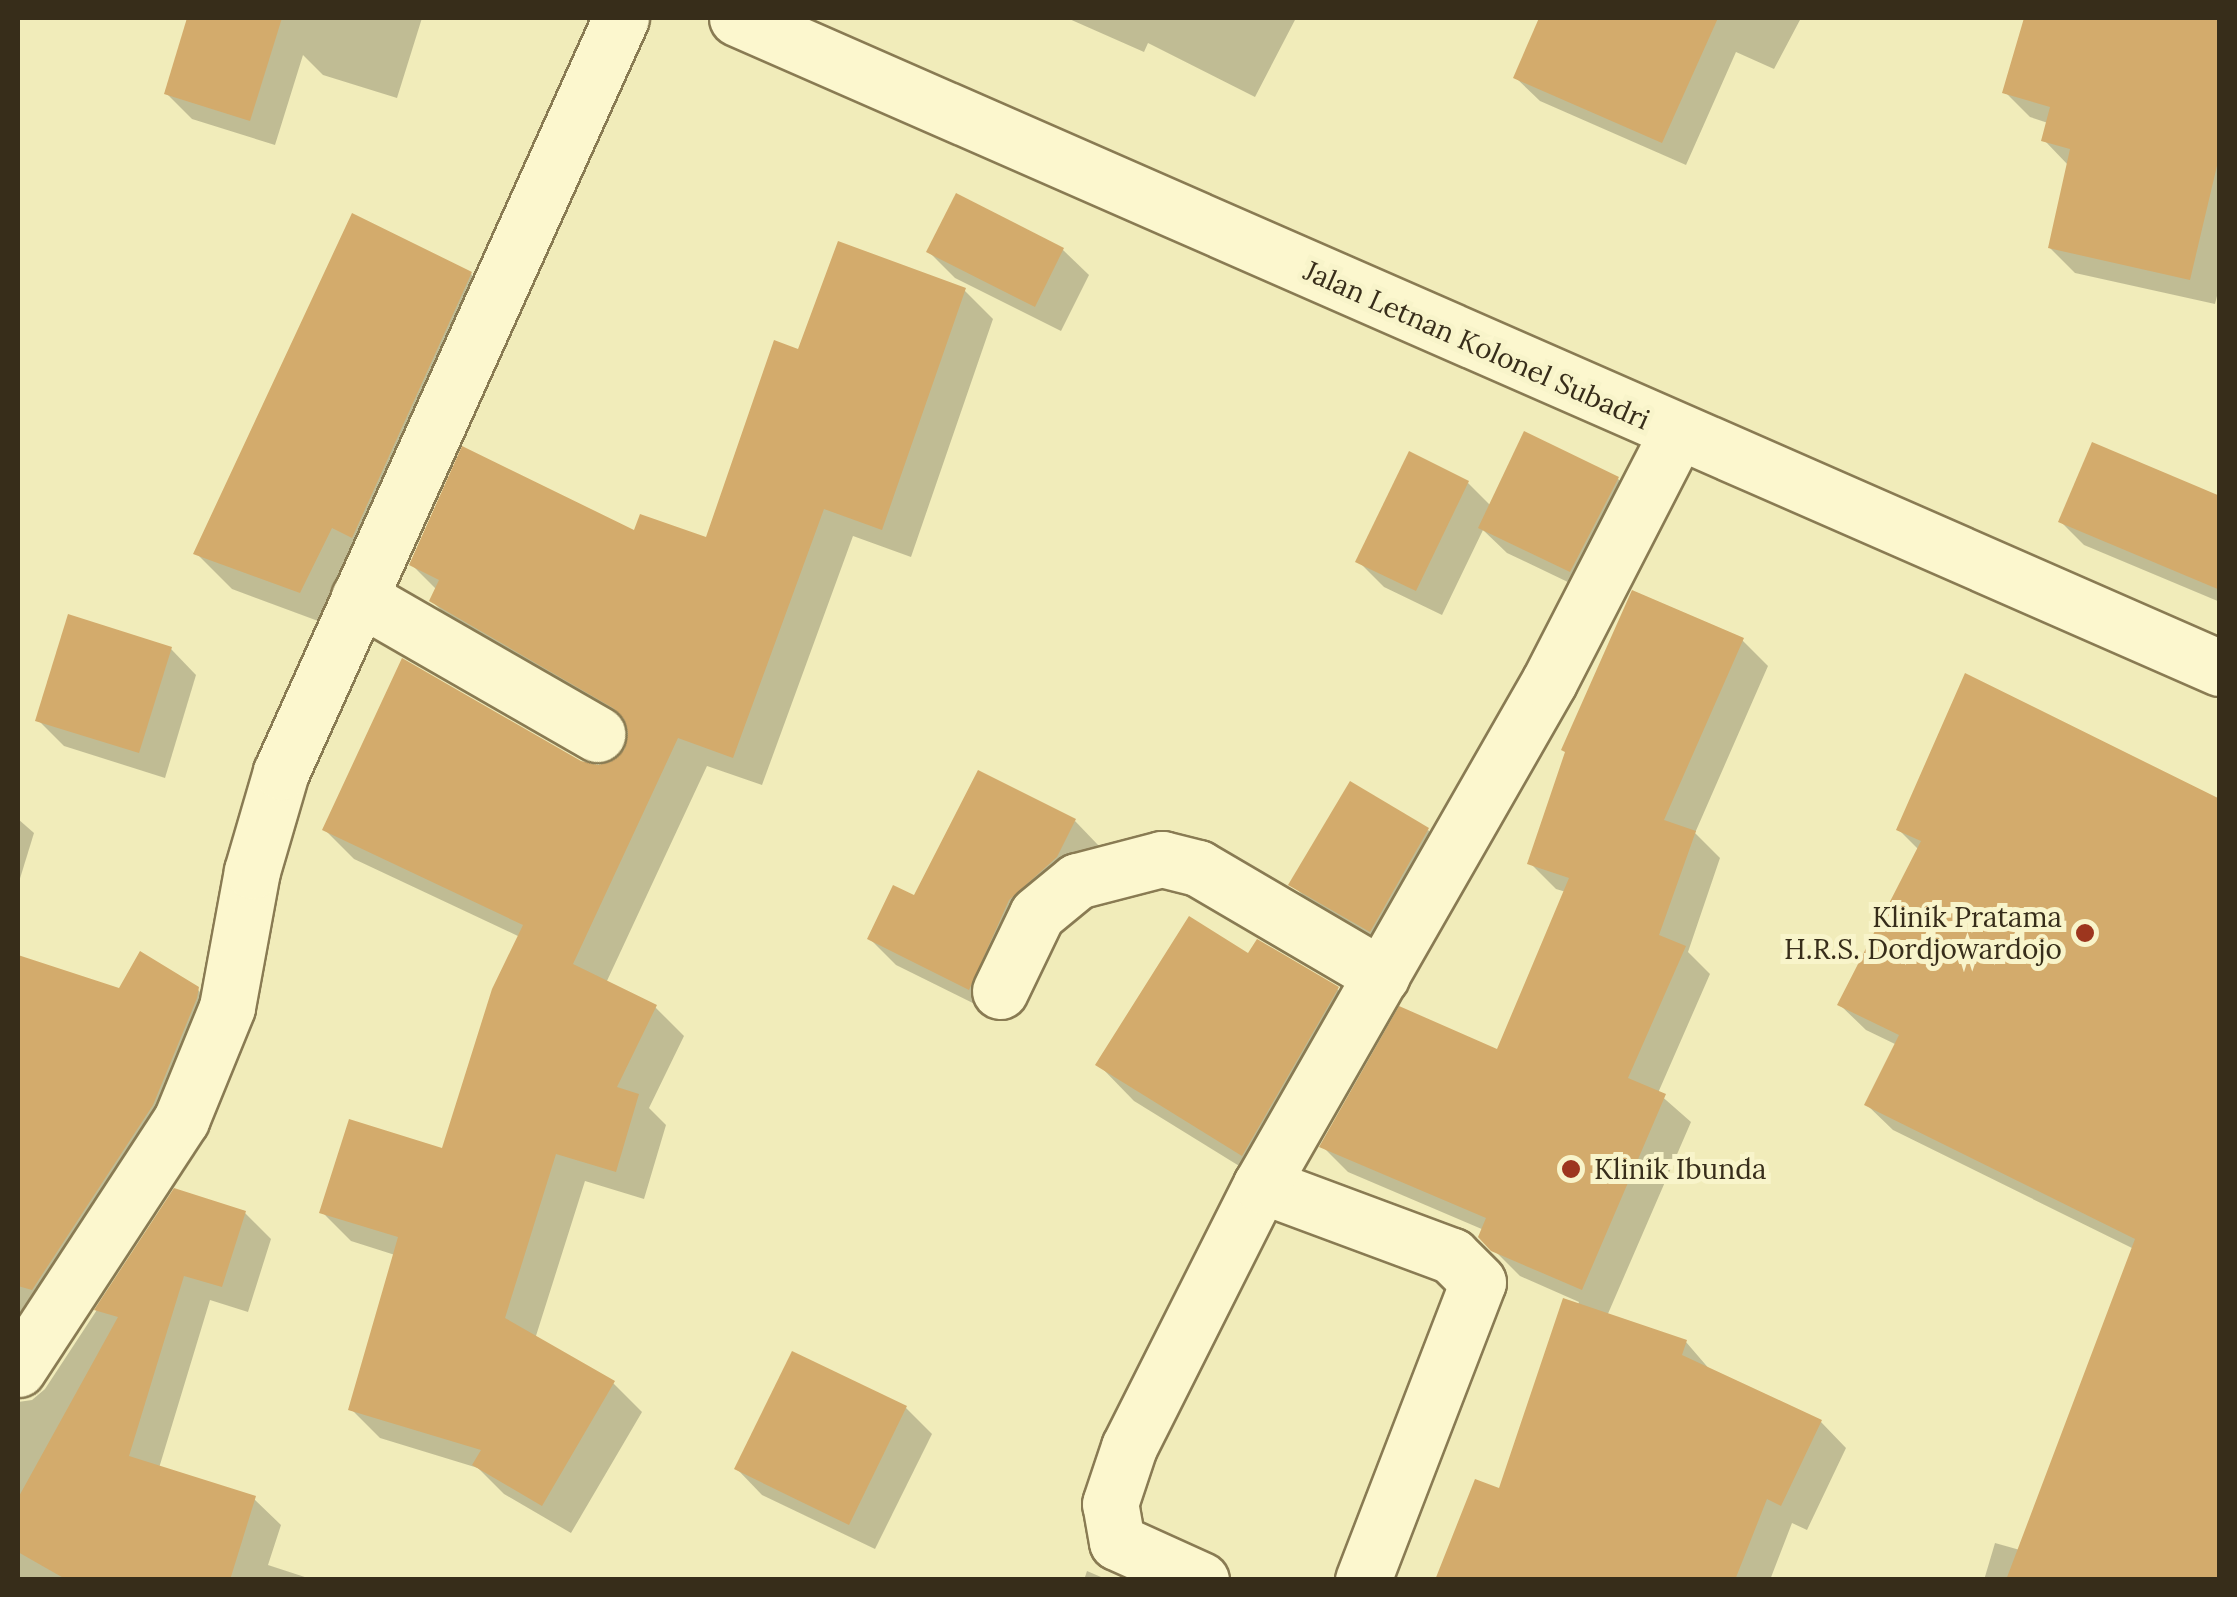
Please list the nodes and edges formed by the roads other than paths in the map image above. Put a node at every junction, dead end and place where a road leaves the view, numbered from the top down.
1 (621, 18) edge
2 (737, 18) edge
3 (1676, 432) junction
4 (359, 598) junction
5 (2220, 668) edge
6 (597, 734) dead end
7 (1382, 976) junction
8 (1000, 991) dead end
9 (1260, 1184) junction
10 (18, 1369) edge
11 (1200, 1580) edge
12 (1362, 1580) edge

1 - 4 street
2 - 3 street, Jalan Letnan Kolonel Subadri
3 - 5 street, Jalan Letnan Kolonel Subadri
3 - 7 street
4 - 6 street
4 - 10 street
7 - 8 street
7 - 9 street
9 - 11 street
9 - 12 street

